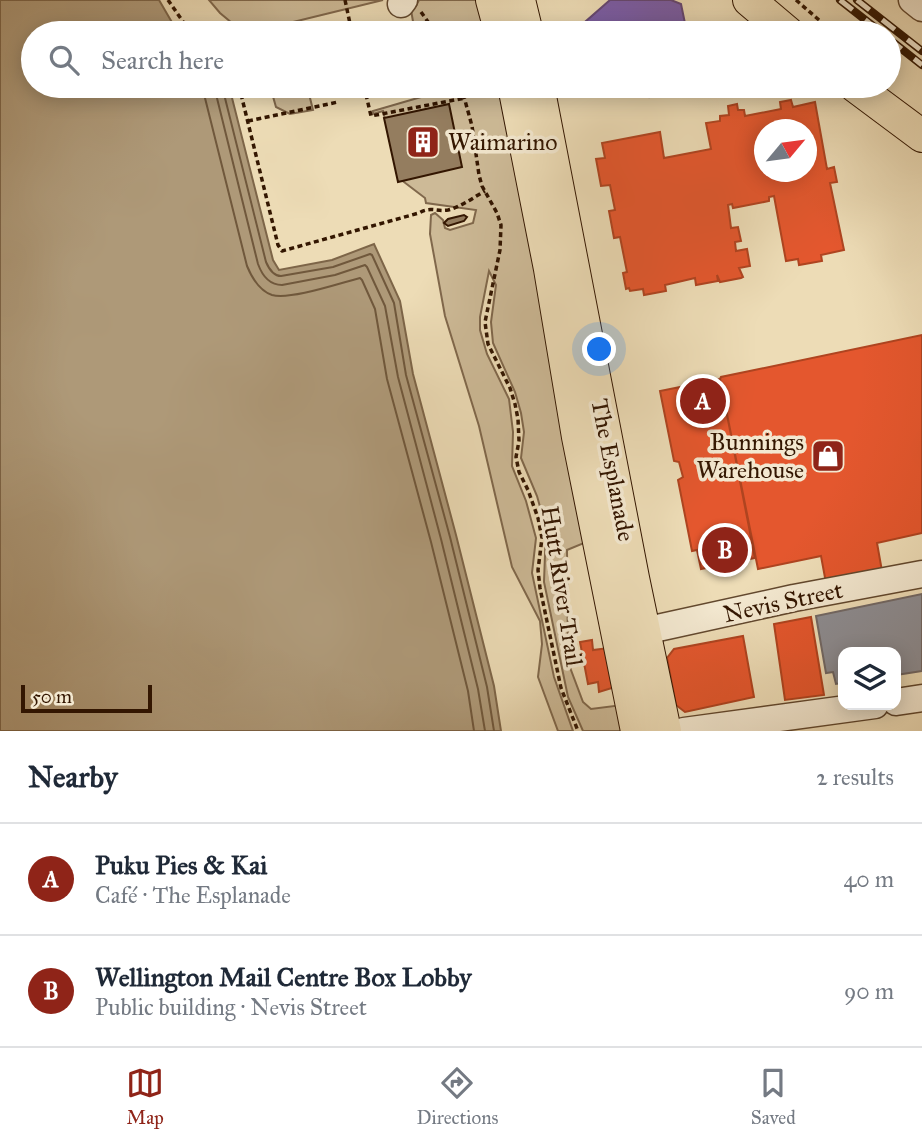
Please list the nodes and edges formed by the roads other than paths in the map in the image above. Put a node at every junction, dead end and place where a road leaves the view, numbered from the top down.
1 (492, 0) edge
2 (519, 0) edge
3 (749, 0) edge
4 (912, 0) edge
5 (922, 8) edge
6 (498, 21) edge
7 (524, 21) edge
8 (774, 21) edge
9 (516, 98) edge
10 (540, 98) edge
11 (871, 98) edge
12 (922, 136) edge
13 (922, 574) edge
14 (644, 631) junction
15 (922, 698) edge
16 (901, 701) edge
17 (838, 710) edge
18 (637, 731) edge
19 (665, 731) edge
20 (684, 731) edge

1 - 6 main road
2 - 7 main road
3 - 8 main road
4 - 5 street
9 - 18 main road, The Esplanade
10 - 14 main road, The Esplanade
11 - 12 main road
13 - 14 street, Nevis Street
14 - 19 main road, The Esplanade
15 - 16 street
17 - 20 street

